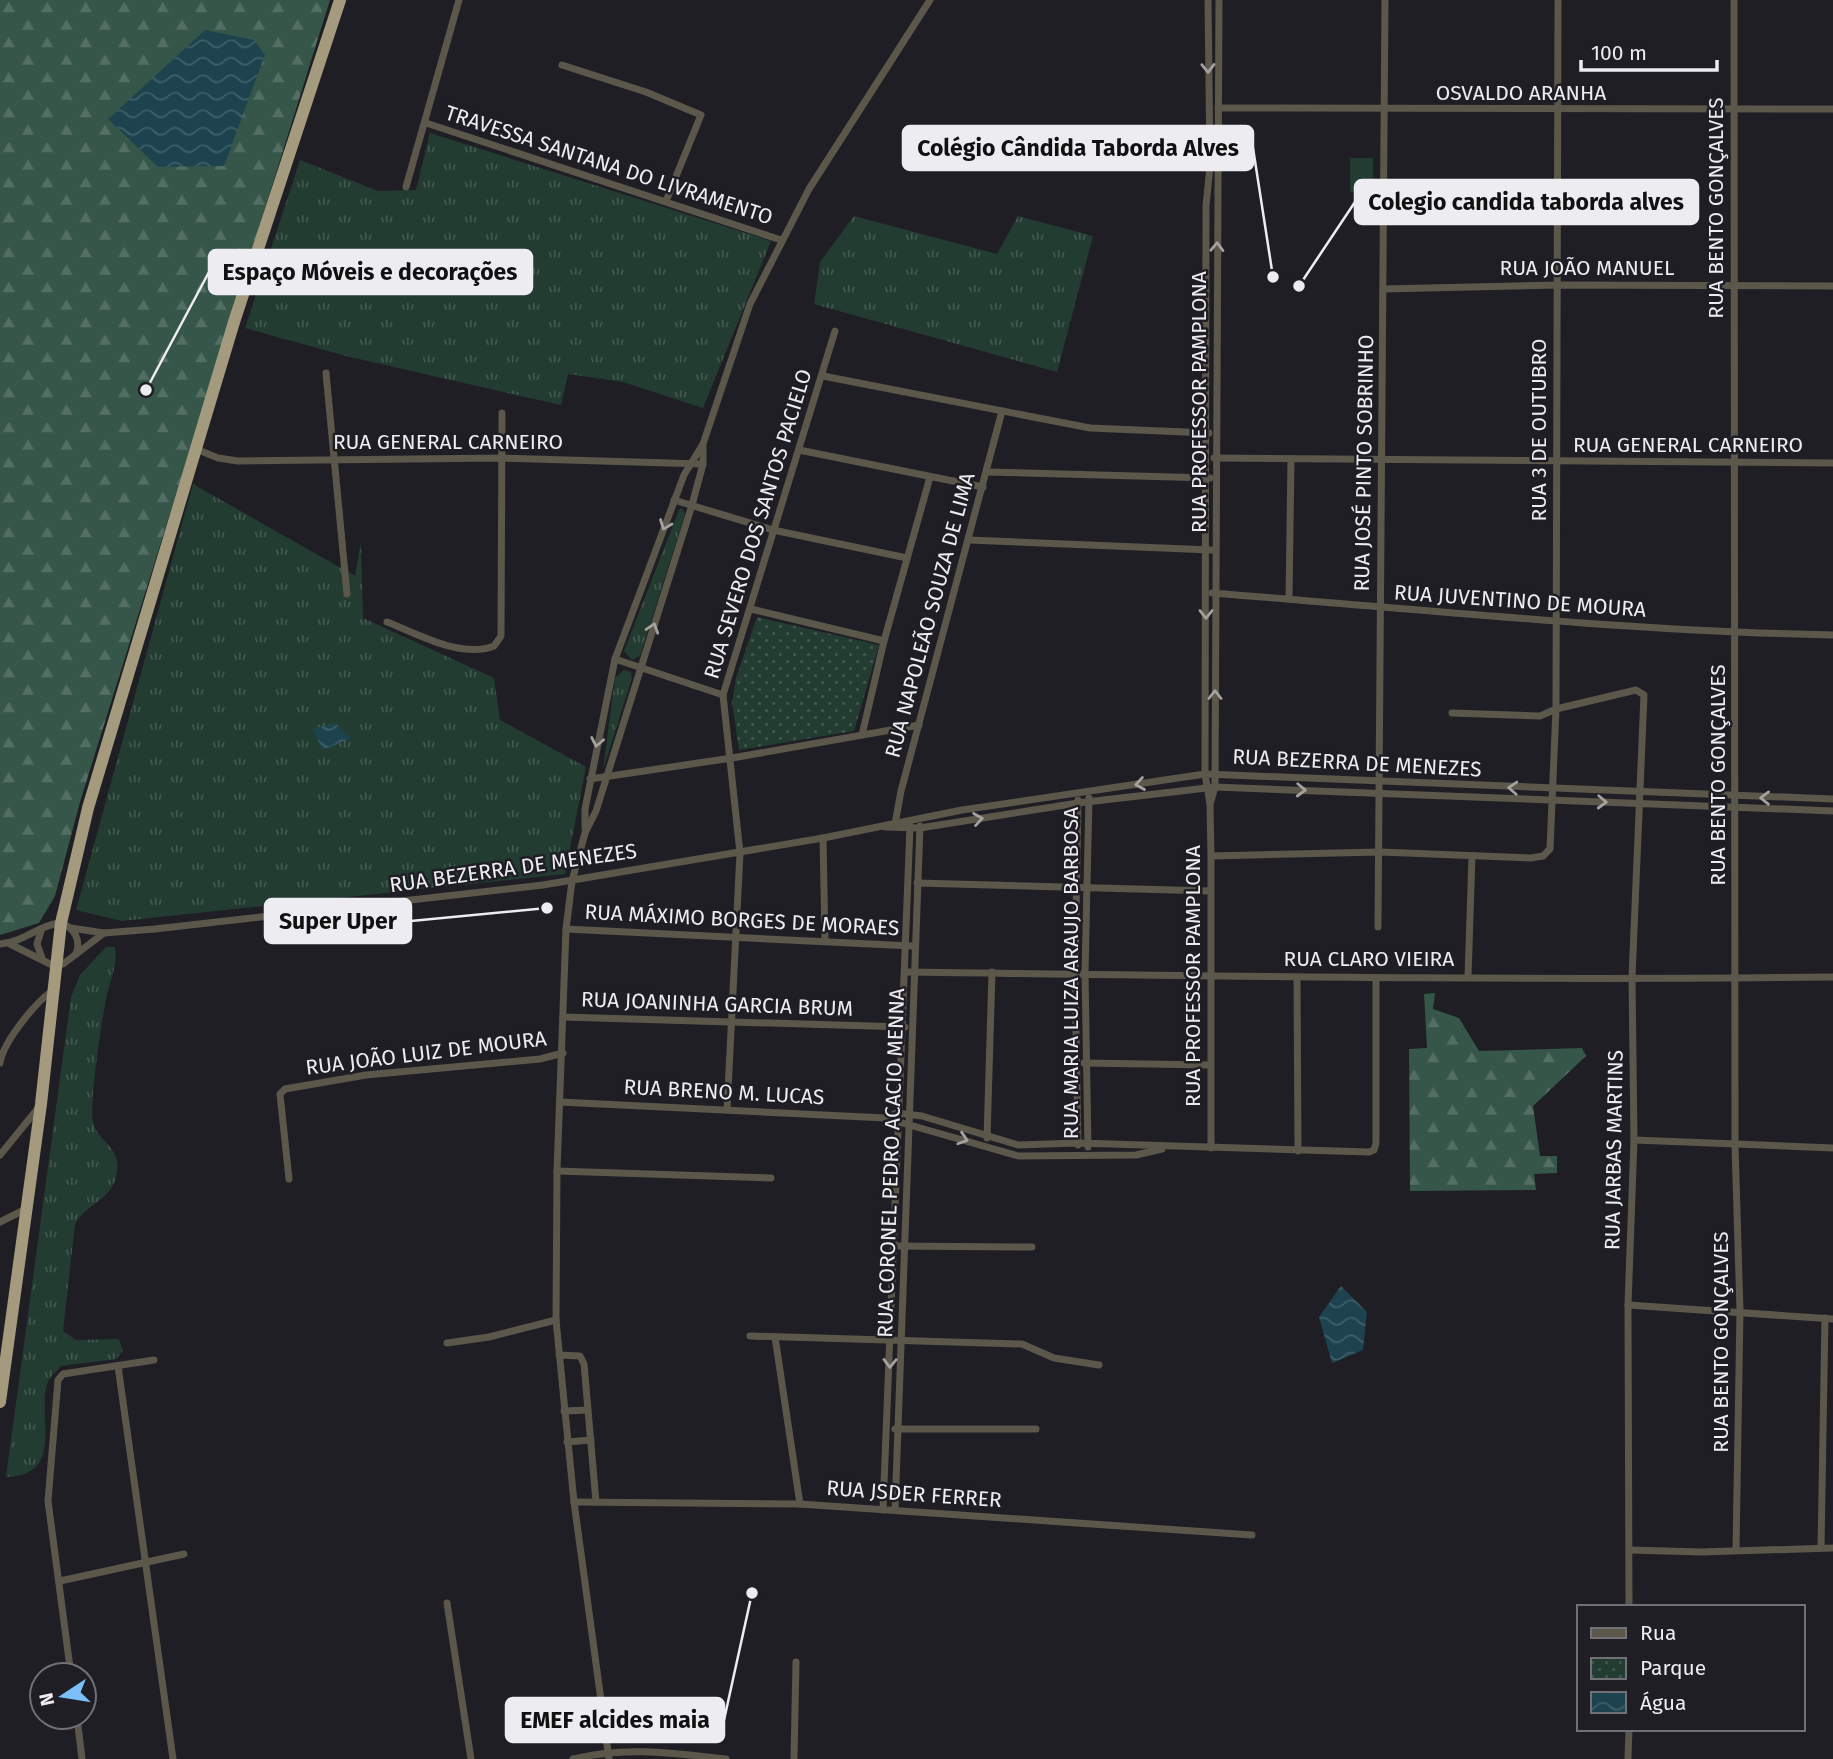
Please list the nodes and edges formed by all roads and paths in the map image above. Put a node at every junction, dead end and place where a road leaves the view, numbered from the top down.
1 (340, 0) edge
2 (459, 0) edge
3 (930, 0) edge
4 (1208, 0) edge
5 (1219, 0) edge
6 (1385, 0) edge
7 (1558, 0) edge
8 (1734, 0) edge
9 (1207, 40) junction
10 (1219, 40) junction
11 (562, 65) dead end
12 (1209, 107) junction
13 (1220, 108) junction
14 (1384, 109) junction
15 (1733, 109) junction
16 (1833, 109) edge
17 (1556, 111) junction
18 (426, 123) junction
19 (1210, 166) junction
20 (1220, 166) junction
21 (406, 187) dead end
22 (666, 201) junction
23 (781, 240) junction
24 (1557, 285) junction
25 (1733, 286) junction
26 (1833, 286) edge
27 (1383, 289) junction
28 (1205, 327) junction
29 (1215, 327) junction
30 (835, 331) dead end
31 (326, 373) dead end
32 (823, 376) junction
33 (1002, 411) junction
34 (502, 413) dead end
35 (1215, 432) junction
36 (1206, 433) junction
37 (703, 444) junction
38 (195, 449) junction
39 (799, 450) junction
40 (503, 457) junction
41 (1216, 458) junction
42 (1207, 459) junction
43 (1291, 459) junction
44 (332, 460) junction
45 (1383, 460) junction
46 (1733, 461) junction
47 (690, 462) junction
48 (1557, 462) junction
49 (1833, 463) edge
50 (703, 464) junction
51 (987, 472) junction
52 (930, 477) junction
53 (1212, 478) junction
54 (983, 487) junction
55 (674, 500) junction
56 (692, 505) junction
57 (1207, 513) junction
58 (1216, 513) junction
59 (773, 530) junction
60 (969, 540) junction
61 (1206, 550) junction
62 (1215, 550) junction
63 (907, 558) junction
64 (1206, 592) junction
65 (1215, 593) junction
66 (347, 594) dead end
67 (1289, 599) junction
68 (1380, 608) junction
69 (751, 609) junction
70 (387, 622) dead end
71 (1555, 622) junction
72 (1736, 634) junction
73 (1833, 635) edge
74 (884, 642) junction
75 (615, 659) junction
76 (641, 667) junction
77 (723, 695) junction
78 (1556, 709) junction
79 (1452, 713) dead end
80 (1205, 720) junction
81 (1215, 721) junction
82 (919, 725) junction
83 (863, 735) junction
84 (732, 758) junction
85 (1205, 774) junction
86 (1215, 774) junction
87 (1259, 776) junction
88 (606, 777) junction
89 (590, 779) junction
90 (1163, 780) junction
91 (1380, 781) junction
92 (1465, 786) junction
93 (1214, 787) junction
94 (1205, 788) junction
95 (1258, 789) junction
96 (1554, 790) junction
97 (1089, 791) junction
98 (1078, 792) junction
99 (1164, 792) junction
100 (1380, 793) junction
101 (1638, 793) junction
102 (1464, 797) junction
103 (1734, 797) junction
104 (1833, 799) edge
105 (1089, 801) junction
106 (1554, 801) junction
107 (1078, 803) junction
108 (1637, 803) junction
109 (997, 804) junction
110 (1210, 804) junction
111 (1734, 806) junction
112 (1833, 811) edge
113 (999, 816) junction
114 (919, 818) junction
115 (910, 819) junction
116 (895, 825) junction
117 (920, 828) junction
118 (910, 829) junction
119 (585, 832) junction
120 (823, 838) junction
121 (1380, 852) junction
122 (740, 853) junction
123 (1211, 856) junction
124 (1472, 856) junction
125 (572, 881) junction
126 (909, 883) junction
127 (919, 883) junction
128 (1077, 887) junction
129 (1086, 887) junction
130 (1210, 891) junction
131 (66, 926) junction
132 (1378, 927) dead end
133 (566, 929) junction
134 (41, 931) junction
135 (104, 933) junction
136 (735, 937) junction
137 (825, 941) junction
138 (0, 944) edge
139 (10, 944) junction
140 (912, 946) junction
141 (75, 955) junction
142 (42, 958) junction
143 (55, 965) junction
144 (905, 971) junction
145 (915, 972) junction
146 (992, 972) junction
147 (1075, 973) junction
148 (1085, 973) junction
149 (1211, 974) junction
150 (1468, 977) junction
151 (1632, 977) junction
152 (1833, 977) edge
153 (1297, 978) junction
154 (1736, 978) junction
155 (1376, 979) junction
156 (52, 991) junction
157 (563, 1017) junction
158 (1076, 1021) junction
159 (1086, 1021) junction
160 (731, 1023) junction
161 (901, 1027) junction
162 (911, 1027) junction
163 (563, 1053) junction
164 (1076, 1062) junction
165 (0, 1063) edge
166 (1087, 1063) junction
167 (1210, 1065) junction
168 (560, 1102) junction
169 (1077, 1102) junction
170 (1087, 1103) junction
171 (41, 1104) junction
172 (727, 1110) junction
173 (897, 1113) junction
174 (907, 1114) junction
175 (885, 1118) junction
176 (939, 1120) junction
177 (897, 1123) junction
178 (907, 1124) junction
179 (937, 1131) junction
180 (987, 1135) junction
181 (1634, 1140) junction
182 (1078, 1143) junction
183 (1088, 1144) junction
184 (1735, 1145) junction
185 (985, 1146) junction
186 (1166, 1148) junction
187 (1211, 1148) junction
188 (1833, 1148) edge
189 (1298, 1151) junction
190 (1078, 1154) junction
191 (1088, 1154) junction
192 (0, 1155) edge
193 (556, 1171) junction
194 (895, 1177) junction
195 (771, 1178) dead end
196 (905, 1178) junction
197 (289, 1179) dead end
198 (26, 1209) junction
199 (0, 1222) edge
200 (893, 1246) junction
201 (904, 1246) junction
202 (1032, 1247) dead end
203 (892, 1294) junction
204 (903, 1294) junction
205 (1628, 1305) junction
206 (1740, 1311) junction
207 (1829, 1318) edge
208 (556, 1320) junction
209 (750, 1336) dead end
210 (775, 1337) junction
211 (890, 1338) junction
212 (902, 1339) junction
213 (447, 1343) dead end
214 (559, 1355) junction
215 (154, 1360) dead end
216 (1099, 1365) dead end
217 (118, 1366) junction
218 (889, 1385) junction
219 (901, 1385) junction
220 (0, 1402) edge
221 (588, 1410) junction
222 (564, 1411) junction
223 (887, 1429) junction
224 (1036, 1429) dead end
225 (898, 1430) junction
226 (591, 1440) junction
227 (567, 1442) junction
228 (574, 1502) junction
229 (596, 1502) junction
230 (800, 1504) junction
231 (883, 1510) junction
232 (895, 1510) junction
233 (1252, 1535) dead end
234 (1821, 1548) junction
235 (1833, 1548) edge
236 (1630, 1550) junction
237 (1736, 1550) junction
238 (184, 1554) dead end
239 (147, 1561) junction
240 (60, 1581) junction
241 (447, 1603) dead end
242 (1629, 1605) edge
243 (69, 1661) edge
244 (796, 1662) dead end
245 (79, 1731) edge
246 (1629, 1731) edge
247 (608, 1755) edge
248 (82, 1759) edge
249 (173, 1759) edge
250 (471, 1759) edge
251 (573, 1759) edge
252 (726, 1759) edge
253 (794, 1759) edge
254 (1628, 1759) edge

1 - 38 highway
2 - 18 street
3 - 23 street
4 - 9 street, RUA PROFESSOR PAMPLONA
5 - 10 street, RUA PROFESSOR PAMPLONA
6 - 14 street, RUA JOSÉ PINTO SOBRINHO
7 - 17 street, RUA 3 DE OUTUBRO
8 - 15 street, RUA BENTO GONÇALVES
9 - 10 street
9 -> 12 street, RUA PROFESSOR PAMPLONA
10 - 13 street, RUA PROFESSOR PAMPLONA
11 - 22 street
12 - 13 street, OSVALDO ARANHA
12 - 19 street, RUA PROFESSOR PAMPLONA
13 - 14 street, OSVALDO ARANHA
13 - 20 street, RUA PROFESSOR PAMPLONA
14 - 17 street, OSVALDO ARANHA
14 - 27 street, RUA JOSÉ PINTO SOBRINHO
15 - 16 street, OSVALDO ARANHA
15 - 17 street, OSVALDO ARANHA
15 - 25 street, RUA BENTO GONÇALVES
17 - 24 street, RUA 3 DE OUTUBRO
18 - 21 street
18 - 22 street, TRAVESSA SANTANA DO LIVRAMENTO
19 - 20 street
19 - 28 street, RUA PROFESSOR PAMPLONA
29 -> 20 street, RUA PROFESSOR PAMPLONA
22 - 23 street, TRAVESSA SANTANA DO LIVRAMENTO
23 - 37 street
24 - 25 street, RUA JOÃO MANUEL
24 - 27 street, RUA JOÃO MANUEL
24 - 48 street, RUA 3 DE OUTUBRO
25 - 26 street, RUA JOÃO MANUEL
25 - 46 street, RUA BENTO GONÇALVES
27 - 45 street, RUA JOSÉ PINTO SOBRINHO
28 - 29 street
28 - 36 street, RUA PROFESSOR PAMPLONA
29 - 35 street, RUA PROFESSOR PAMPLONA
30 - 32 street, RUA SEVERO DOS SANTOS PACIELO
31 - 44 street
32 - 33 street
32 - 39 street, RUA SEVERO DOS SANTOS PACIELO
33 - 36 street
33 - 51 street, RUA NAPOLEÃO SOUZA DE LIMA
34 - 40 street
35 - 36 street
35 - 41 street, RUA PROFESSOR PAMPLONA
36 - 42 street, RUA PROFESSOR PAMPLONA
37 - 47 street
37 - 50 street
38 - 44 street, RUA GENERAL CARNEIRO
38 - 131 highway
39 - 52 street
39 - 59 street, RUA SEVERO DOS SANTOS PACIELO
40 - 44 street, RUA GENERAL CARNEIRO
40 - 47 street, RUA GENERAL CARNEIRO
40 - 70 street
41 - 42 street, RUA GENERAL CARNEIRO
41 - 43 street, RUA GENERAL CARNEIRO
41 - 53 street, RUA PROFESSOR PAMPLONA
42 - 53 street, RUA PROFESSOR PAMPLONA
43 - 45 street, RUA GENERAL CARNEIRO
43 - 67 street
44 - 66 street
45 - 48 street, RUA GENERAL CARNEIRO
45 - 68 street, RUA JOSÉ PINTO SOBRINHO
46 - 48 street, RUA GENERAL CARNEIRO
46 - 49 street, RUA GENERAL CARNEIRO
46 - 72 street, RUA BENTO GONÇALVES
47 - 50 street, RUA GENERAL CARNEIRO
47 - 55 street
48 - 71 street, RUA 3 DE OUTUBRO
50 - 56 street
51 - 53 street
51 - 54 street, RUA NAPOLEÃO SOUZA DE LIMA
52 - 54 street
52 - 63 street
53 - 57 street, RUA PROFESSOR PAMPLONA
53 - 58 street, RUA PROFESSOR PAMPLONA
54 - 60 street, RUA NAPOLEÃO SOUZA DE LIMA
55 - 56 street
55 -> 75 street
56 - 59 street
76 -> 56 street
57 - 58 street
57 - 61 street, RUA PROFESSOR PAMPLONA
58 - 62 street, RUA PROFESSOR PAMPLONA
59 - 63 street
59 - 69 street, RUA SEVERO DOS SANTOS PACIELO
60 - 61 street
60 - 82 street, RUA NAPOLEÃO SOUZA DE LIMA
61 - 62 street
61 - 64 street, RUA PROFESSOR PAMPLONA
62 - 65 street, RUA PROFESSOR PAMPLONA
63 - 74 street
64 - 65 street, RUA JUVENTINO DE MOURA
64 -> 80 street, RUA PROFESSOR PAMPLONA
65 - 67 street, RUA JUVENTINO DE MOURA
81 -> 65 street, RUA PROFESSOR PAMPLONA
67 - 68 street, RUA JUVENTINO DE MOURA
68 - 71 street, RUA JUVENTINO DE MOURA
68 - 91 street, RUA JOSÉ PINTO SOBRINHO
69 - 74 street
69 - 77 street, RUA SEVERO DOS SANTOS PACIELO
71 - 72 street, RUA JUVENTINO DE MOURA
71 - 78 street, RUA 3 DE OUTUBRO
72 - 73 street, RUA JUVENTINO DE MOURA
72 - 103 street, RUA BENTO GONÇALVES
74 - 83 street
75 - 76 street
75 -> 89 street
76 - 77 street
76 - 88 street
77 - 84 street, RUA SEVERO DOS SANTOS PACIELO
78 - 79 street
78 - 96 street, RUA 3 DE OUTUBRO
78 - 101 street, RUA JARBAS MARTINS
80 - 81 street
80 - 85 street, RUA PROFESSOR PAMPLONA
81 - 86 street, RUA PROFESSOR PAMPLONA
82 - 83 street
82 - 116 street, RUA NAPOLEÃO SOUZA DE LIMA
83 - 84 street
84 - 88 street
84 - 122 street, RUA SEVERO DOS SANTOS PACIELO
85 - 86 street, RUA BEZERRA DE MENEZES
85 - 90 street, RUA BEZERRA DE MENEZES
85 - 94 street, RUA PROFESSOR PAMPLONA
86 - 87 street, RUA BEZERRA DE MENEZES
86 - 93 street, RUA PROFESSOR PAMPLONA
87 - 91 street, RUA BEZERRA DE MENEZES
87 - 95 street
88 - 89 street
88 - 119 street
89 - 119 street
90 -> 97 street, RUA BEZERRA DE MENEZES
90 - 99 street
91 - 92 street, RUA BEZERRA DE MENEZES
91 - 100 street, RUA JOSÉ PINTO SOBRINHO
96 -> 92 street, RUA BEZERRA DE MENEZES
92 - 102 street
93 - 94 street, RUA BEZERRA DE MENEZES
93 - 95 street, RUA BEZERRA DE MENEZES
93 - 110 street, RUA PROFESSOR PAMPLONA
94 - 99 street, RUA BEZERRA DE MENEZES
94 - 110 street, RUA PROFESSOR PAMPLONA
95 -> 100 street, RUA BEZERRA DE MENEZES
96 - 101 street, RUA BEZERRA DE MENEZES
96 - 106 street, RUA 3 DE OUTUBRO
97 - 98 street, RUA BEZERRA DE MENEZES
97 - 105 street, RUA MARIA LUIZA ARAUJO BARBOSA
98 - 107 street, RUA MARIA LUIZA ARAUJO BARBOSA
98 - 109 street, RUA BEZERRA DE MENEZES
99 - 105 street, RUA BEZERRA DE MENEZES
100 - 102 street, RUA BEZERRA DE MENEZES
100 - 121 street, RUA JOSÉ PINTO SOBRINHO
101 - 103 street, RUA BEZERRA DE MENEZES
101 - 108 street, RUA JARBAS MARTINS
102 - 106 street, RUA BEZERRA DE MENEZES
104 -> 103 street, RUA BEZERRA DE MENEZES
103 - 111 street, RUA BENTO GONÇALVES
105 - 107 street, RUA BEZERRA DE MENEZES
105 - 129 street, RUA MARIA LUIZA ARAUJO BARBOSA
106 -> 108 street, RUA BEZERRA DE MENEZES
106 - 124 street, RUA 3 DE OUTUBRO
107 - 113 street, RUA BEZERRA DE MENEZES
107 - 128 street, RUA MARIA LUIZA ARAUJO BARBOSA
108 - 111 street, RUA BEZERRA DE MENEZES
108 - 151 street, RUA JARBAS MARTINS
109 - 113 street
109 - 114 street, RUA BEZERRA DE MENEZES
110 - 123 street, RUA PROFESSOR PAMPLONA
111 - 112 street, RUA BEZERRA DE MENEZES
111 - 154 street, RUA BENTO GONÇALVES
117 -> 113 street, RUA BEZERRA DE MENEZES
114 - 115 street, RUA BEZERRA DE MENEZES
114 - 117 street, RUA CORONEL PEDRO ACACIO MENNA
115 - 116 street, RUA BEZERRA DE MENEZES
115 - 118 street, RUA CORONEL PEDRO ACACIO MENNA
116 - 118 street, RUA BEZERRA DE MENEZES
116 - 120 street, RUA BEZERRA DE MENEZES
117 - 118 street, RUA BEZERRA DE MENEZES
117 - 127 street, RUA CORONEL PEDRO ACACIO MENNA
118 - 126 street, RUA CORONEL PEDRO ACACIO MENNA
119 - 125 street
120 - 122 street, RUA BEZERRA DE MENEZES
120 - 137 street
121 - 123 street
121 - 124 street
121 - 132 street, RUA JOSÉ PINTO SOBRINHO
122 - 125 street, RUA BEZERRA DE MENEZES
122 - 136 street, RUA SEVERO DOS SANTOS PACIELO
123 - 130 street, RUA PROFESSOR PAMPLONA
124 - 150 street
125 - 133 street
125 - 135 street, RUA BEZERRA DE MENEZES
126 - 127 street
126 - 140 street, RUA CORONEL PEDRO ACACIO MENNA
127 - 128 street
127 - 140 street, RUA CORONEL PEDRO ACACIO MENNA
128 - 129 street
128 - 147 street, RUA MARIA LUIZA ARAUJO BARBOSA
129 - 130 street
129 - 148 street, RUA MARIA LUIZA ARAUJO BARBOSA
130 - 149 street, RUA PROFESSOR PAMPLONA
131 - 134 street
131 - 135 street, RUA BEZERRA DE MENEZES
131 - 141 street
131 - 143 highway
133 - 136 street, RUA MÁXIMO BORGES DE MORAES
133 - 157 street
134 - 139 street
134 - 142 street
135 - 141 street
136 - 137 street, RUA MÁXIMO BORGES DE MORAES
136 - 160 street, RUA SEVERO DOS SANTOS PACIELO
137 - 140 street, RUA MÁXIMO BORGES DE MORAES
138 - 139 street
139 - 142 street
140 - 144 street, RUA CORONEL PEDRO ACACIO MENNA
140 - 145 street, RUA CORONEL PEDRO ACACIO MENNA
141 - 143 street
142 - 143 street
143 - 156 highway
144 - 145 street, RUA CLARO VIEIRA
144 - 161 street, RUA CORONEL PEDRO ACACIO MENNA
145 - 146 street, RUA CLARO VIEIRA
145 - 162 street, RUA CORONEL PEDRO ACACIO MENNA
146 - 147 street, RUA CLARO VIEIRA
146 - 180 street
147 - 148 street, RUA CLARO VIEIRA
147 - 158 street, RUA MARIA LUIZA ARAUJO BARBOSA
148 - 149 street, RUA CLARO VIEIRA
148 - 159 street, RUA MARIA LUIZA ARAUJO BARBOSA
149 - 153 street, RUA CLARO VIEIRA
149 - 167 street, RUA PROFESSOR PAMPLONA
150 - 151 street, RUA CLARO VIEIRA
150 - 155 street, RUA CLARO VIEIRA
151 - 154 street, RUA CLARO VIEIRA
151 - 181 street, RUA JARBAS MARTINS
152 - 154 street, RUA CLARO VIEIRA
153 - 155 street, RUA CLARO VIEIRA
153 - 189 street
154 - 184 street, RUA BENTO GONÇALVES
155 - 189 street
156 - 165 street
156 - 171 highway
157 - 160 street, RUA JOANINHA GARCIA BRUM
157 - 163 street
158 - 159 street
158 - 164 street, RUA MARIA LUIZA ARAUJO BARBOSA
159 - 166 street, RUA MARIA LUIZA ARAUJO BARBOSA
160 - 161 street, RUA JOANINHA GARCIA BRUM
160 - 172 street, RUA SEVERO DOS SANTOS PACIELO
161 - 162 street, RUA JOANINHA GARCIA BRUM
161 - 173 street, RUA CORONEL PEDRO ACACIO MENNA
162 - 174 street, RUA CORONEL PEDRO ACACIO MENNA
163 - 168 street
163 - 197 street, RUA JOÃO LUIZ DE MOURA
164 - 166 street
164 - 169 street, RUA MARIA LUIZA ARAUJO BARBOSA
166 - 167 street
166 - 170 street, RUA MARIA LUIZA ARAUJO BARBOSA
167 - 187 street, RUA PROFESSOR PAMPLONA
168 - 172 street, RUA BRENO M. LUCAS
168 - 193 street
169 - 170 street
169 - 182 street, RUA MARIA LUIZA ARAUJO BARBOSA
170 - 183 street, RUA MARIA LUIZA ARAUJO BARBOSA
171 - 192 street
171 - 198 highway
172 - 175 street, RUA BRENO M. LUCAS
173 - 174 street
173 - 175 street, RUA BRENO M. LUCAS
173 - 177 street, RUA CORONEL PEDRO ACACIO MENNA
174 - 176 street
174 - 178 street, RUA CORONEL PEDRO ACACIO MENNA
175 - 177 street, RUA BRENO M. LUCAS
176 - 179 street
176 - 180 street
177 - 178 street, RUA BRENO M. LUCAS
177 - 194 street, RUA CORONEL PEDRO ACACIO MENNA
178 - 179 street, RUA BRENO M. LUCAS
178 - 196 street, RUA CORONEL PEDRO ACACIO MENNA
179 -> 185 street, RUA BRENO M. LUCAS
180 - 182 street
180 - 185 street
181 - 184 street
181 - 205 street, RUA JARBAS MARTINS
182 - 183 street
182 - 190 street, RUA MARIA LUIZA ARAUJO BARBOSA
183 - 186 street
183 - 191 street, RUA MARIA LUIZA ARAUJO BARBOSA
184 - 188 street
184 - 206 street, RUA BENTO GONÇALVES
185 - 190 street, RUA BRENO M. LUCAS
186 - 187 street
186 - 191 street, RUA BRENO M. LUCAS
187 - 189 street
190 - 191 street, RUA BRENO M. LUCAS
193 - 195 street
193 - 208 street
194 - 196 street
194 - 200 street, RUA CORONEL PEDRO ACACIO MENNA
196 - 201 street, RUA CORONEL PEDRO ACACIO MENNA
198 - 199 street
198 - 220 highway
200 - 201 street
200 - 203 street, RUA CORONEL PEDRO ACACIO MENNA
201 - 202 street
201 - 204 street, RUA CORONEL PEDRO ACACIO MENNA
203 - 204 street
203 - 211 street, RUA CORONEL PEDRO ACACIO MENNA
204 - 212 street, RUA CORONEL PEDRO ACACIO MENNA
205 - 206 street
205 - 236 street, RUA JARBAS MARTINS
206 - 207 street
206 - 237 street, RUA BENTO GONÇALVES
207 - 234 street
208 - 213 street
208 - 214 street
209 - 210 street
210 - 211 street
210 - 230 street
211 - 212 street
211 -> 218 street, RUA CORONEL PEDRO ACACIO MENNA
212 - 216 street
212 - 219 street, RUA CORONEL PEDRO ACACIO MENNA
214 - 221 street
214 - 222 street
215 - 217 street
217 - 239 street
217 - 240 street
218 - 219 street
218 - 223 street, RUA CORONEL PEDRO ACACIO MENNA
219 - 225 street, RUA CORONEL PEDRO ACACIO MENNA
221 - 222 street
221 - 226 street
222 - 227 street
223 - 225 street
223 - 231 street, RUA CORONEL PEDRO ACACIO MENNA
224 - 225 street
225 - 232 street, RUA CORONEL PEDRO ACACIO MENNA
226 - 227 street
226 - 229 street
227 - 228 street
228 - 229 street, RUA JSDER FERRER
228 - 247 street
229 - 230 street, RUA JSDER FERRER
230 - 231 street, RUA JSDER FERRER
231 - 232 street, RUA JSDER FERRER
232 - 233 street, RUA JSDER FERRER
234 - 235 street
234 - 237 street
236 - 237 street
236 - 242 street, RUA JARBAS MARTINS
238 - 239 street
239 - 240 street
239 - 249 street
240 - 243 street
241 - 250 street
244 - 253 street
245 - 248 street
246 - 254 street
247 - 251 street
247 - 252 street

